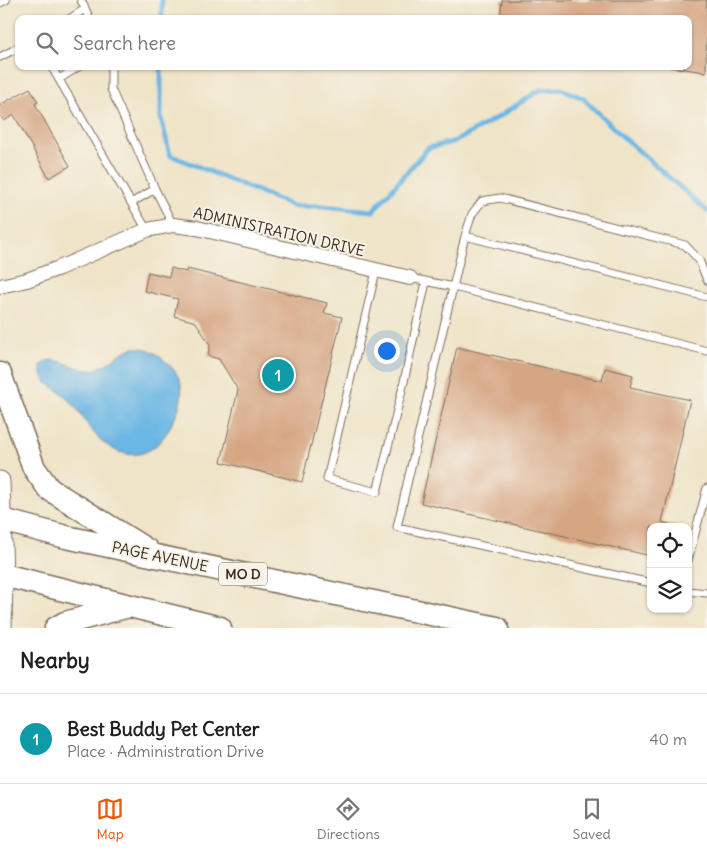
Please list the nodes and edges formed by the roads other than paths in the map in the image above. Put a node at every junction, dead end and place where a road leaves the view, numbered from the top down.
1 (6, 0) edge
2 (81, 0) edge
3 (0, 3) edge
4 (85, 9) junction
5 (75, 15) edge
6 (88, 15) edge
7 (15, 49) edge
8 (0, 57) edge
9 (53, 70) edge
10 (74, 70) edge
11 (111, 70) edge
12 (59, 79) junction
13 (155, 189) junction
14 (131, 203) junction
15 (173, 225) junction
16 (147, 230) junction
17 (465, 236) junction
18 (376, 271) junction
19 (410, 278) joint
20 (707, 280) edge
21 (426, 282) junction
22 (0, 286) edge
23 (454, 287) junction
24 (707, 297) edge
25 (707, 351) edge
26 (0, 374) edge
27 (0, 481) edge
28 (707, 488) edge
29 (1, 520) edge
30 (692, 545) edge
31 (156, 556) junction
32 (2, 574) edge
33 (647, 582) edge
34 (692, 591) edge
35 (707, 593) edge
36 (130, 606) junction
37 (2, 628) edge
38 (56, 628) edge
39 (220, 628) edge
40 (497, 628) edge

1 - 3 lane
2 - 4 lane
4 - 5 lane
4 - 6 lane
7 - 8 lane
9 - 12 lane
10 - 12 lane
11 - 13 lane
12 - 14 lane
13 - 14 lane
13 - 15 lane
14 - 16 lane
15 - 16 street, ADMINISTRATION DRIVE
15 - 18 street, ADMINISTRATION DRIVE
16 - 22 street, ADMINISTRATION DRIVE
17 - 20 lane
17 - 23 lane
17 - 24 lane
18 - 19 street, ADMINISTRATION DRIVE
18 - 21 lane
19 - 21 lane
21 - 23 lane
23 - 25 lane
23 - 33 lane
26 - 31 highway
27 - 29 main road
28 - 30 lane
29 - 31 highway, PAGE AVENUE / MO D
29 - 32 main road
31 - 40 highway, PAGE AVENUE / MO D
32 - 36 highway
32 - 37 main road
34 - 35 lane
36 - 38 highway
36 - 39 highway

